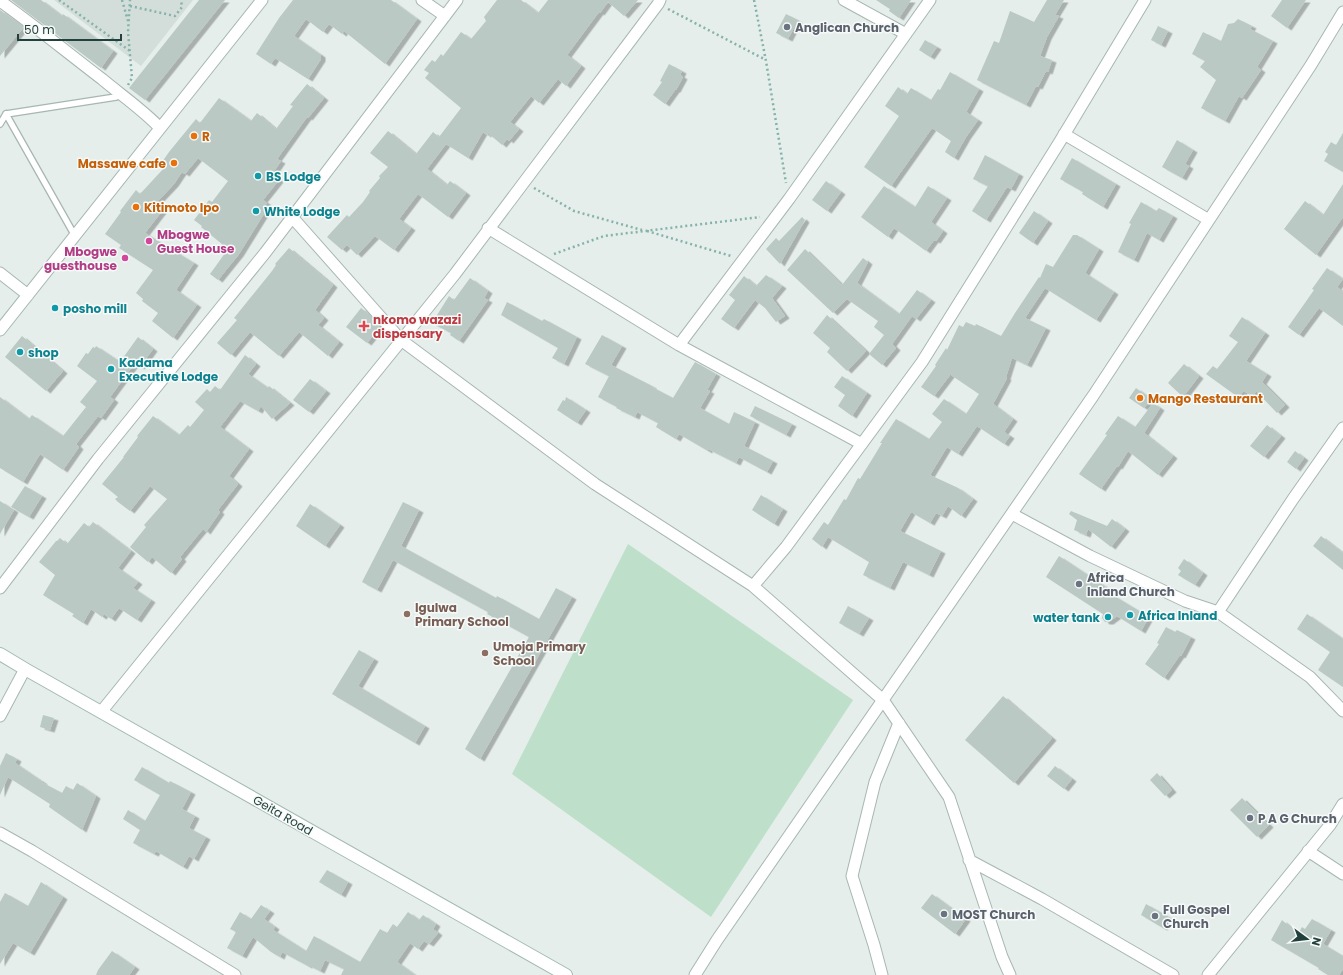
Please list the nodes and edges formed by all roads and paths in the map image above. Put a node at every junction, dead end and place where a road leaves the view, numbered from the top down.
1 (60, 0) edge
2 (122, 0) edge
3 (130, 0) edge
4 (181, 0) edge
5 (262, 0) edge
6 (422, 0) edge
7 (457, 0) edge
8 (754, 0) edge
9 (844, 0) edge
10 (930, 0) edge
11 (0, 1) edge
12 (1141, 1) edge
13 (659, 2) edge
14 (130, 6) junction
15 (1343, 12) edge
16 (445, 16) junction
17 (129, 24) junction
18 (906, 34) junction
19 (130, 51) junction
20 (766, 61) junction
21 (121, 95) junction
22 (6, 114) junction
23 (0, 124) edge
24 (160, 128) junction
25 (1064, 134) junction
26 (524, 181) junction
27 (789, 199) junction
28 (777, 214) junction
29 (292, 217) junction
30 (1209, 220) junction
31 (488, 228) junction
32 (645, 231) junction
33 (75, 237) junction
34 (538, 259) junction
35 (742, 260) junction
36 (0, 273) edge
37 (28, 294) junction
38 (0, 330) edge
39 (401, 340) junction
40 (679, 345) junction
41 (1343, 428) edge
42 (862, 444) junction
43 (1012, 514) junction
44 (753, 586) junction
45 (0, 588) edge
46 (1218, 612) junction
47 (0, 654) edge
48 (25, 669) junction
49 (883, 700) junction
50 (1343, 711) edge
51 (101, 712) junction
52 (0, 716) edge
53 (899, 723) junction
54 (1343, 804) edge
55 (0, 833) edge
56 (1308, 852) junction
57 (970, 860) junction
58 (1343, 874) edge
59 (235, 975) edge
60 (566, 975) edge
61 (695, 975) edge
62 (882, 975) edge
63 (1010, 975) edge
64 (1173, 975) edge
65 (1208, 975) edge

1 - 19 path
2 - 17 path
3 - 14 path
4 - 14 path
5 - 24 street
6 - 16 street
7 - 16 street
8 - 20 path
9 - 18 street
10 - 18 street
11 - 21 street
12 - 25 street
13 - 20 path
13 - 26 street
14 - 17 path
15 - 30 street
16 - 29 street
17 - 19 path
18 - 27 street
19 - 21 path
20 - 27 path
21 - 22 lane
21 - 24 street
22 - 23 lane
22 - 33 lane
24 - 33 street
25 - 30 street
25 - 42 street
26 - 31 street
26 - 32 path
27 - 28 street
28 - 32 path
28 - 35 street
29 - 39 street
29 - 45 street
30 - 43 street
31 - 34 street
31 - 39 street
32 - 34 path
32 - 35 path
33 - 37 street
34 - 40 street
35 - 40 street
36 - 37 street
37 - 38 street
39 - 44 street
39 - 51 street
40 - 42 street
41 - 46 street
42 - 44 street
43 - 46 street
43 - 49 street
44 - 49 street
46 - 50 street
47 - 48 main road, Geita Road
48 - 51 main road, Geita Road
48 - 52 street
49 - 53 street
49 - 61 street
51 - 60 main road, Geita Road
53 - 57 street
53 - 62 street
54 - 56 street
55 - 59 street
56 - 58 street
56 - 65 street
57 - 63 street
57 - 64 street

